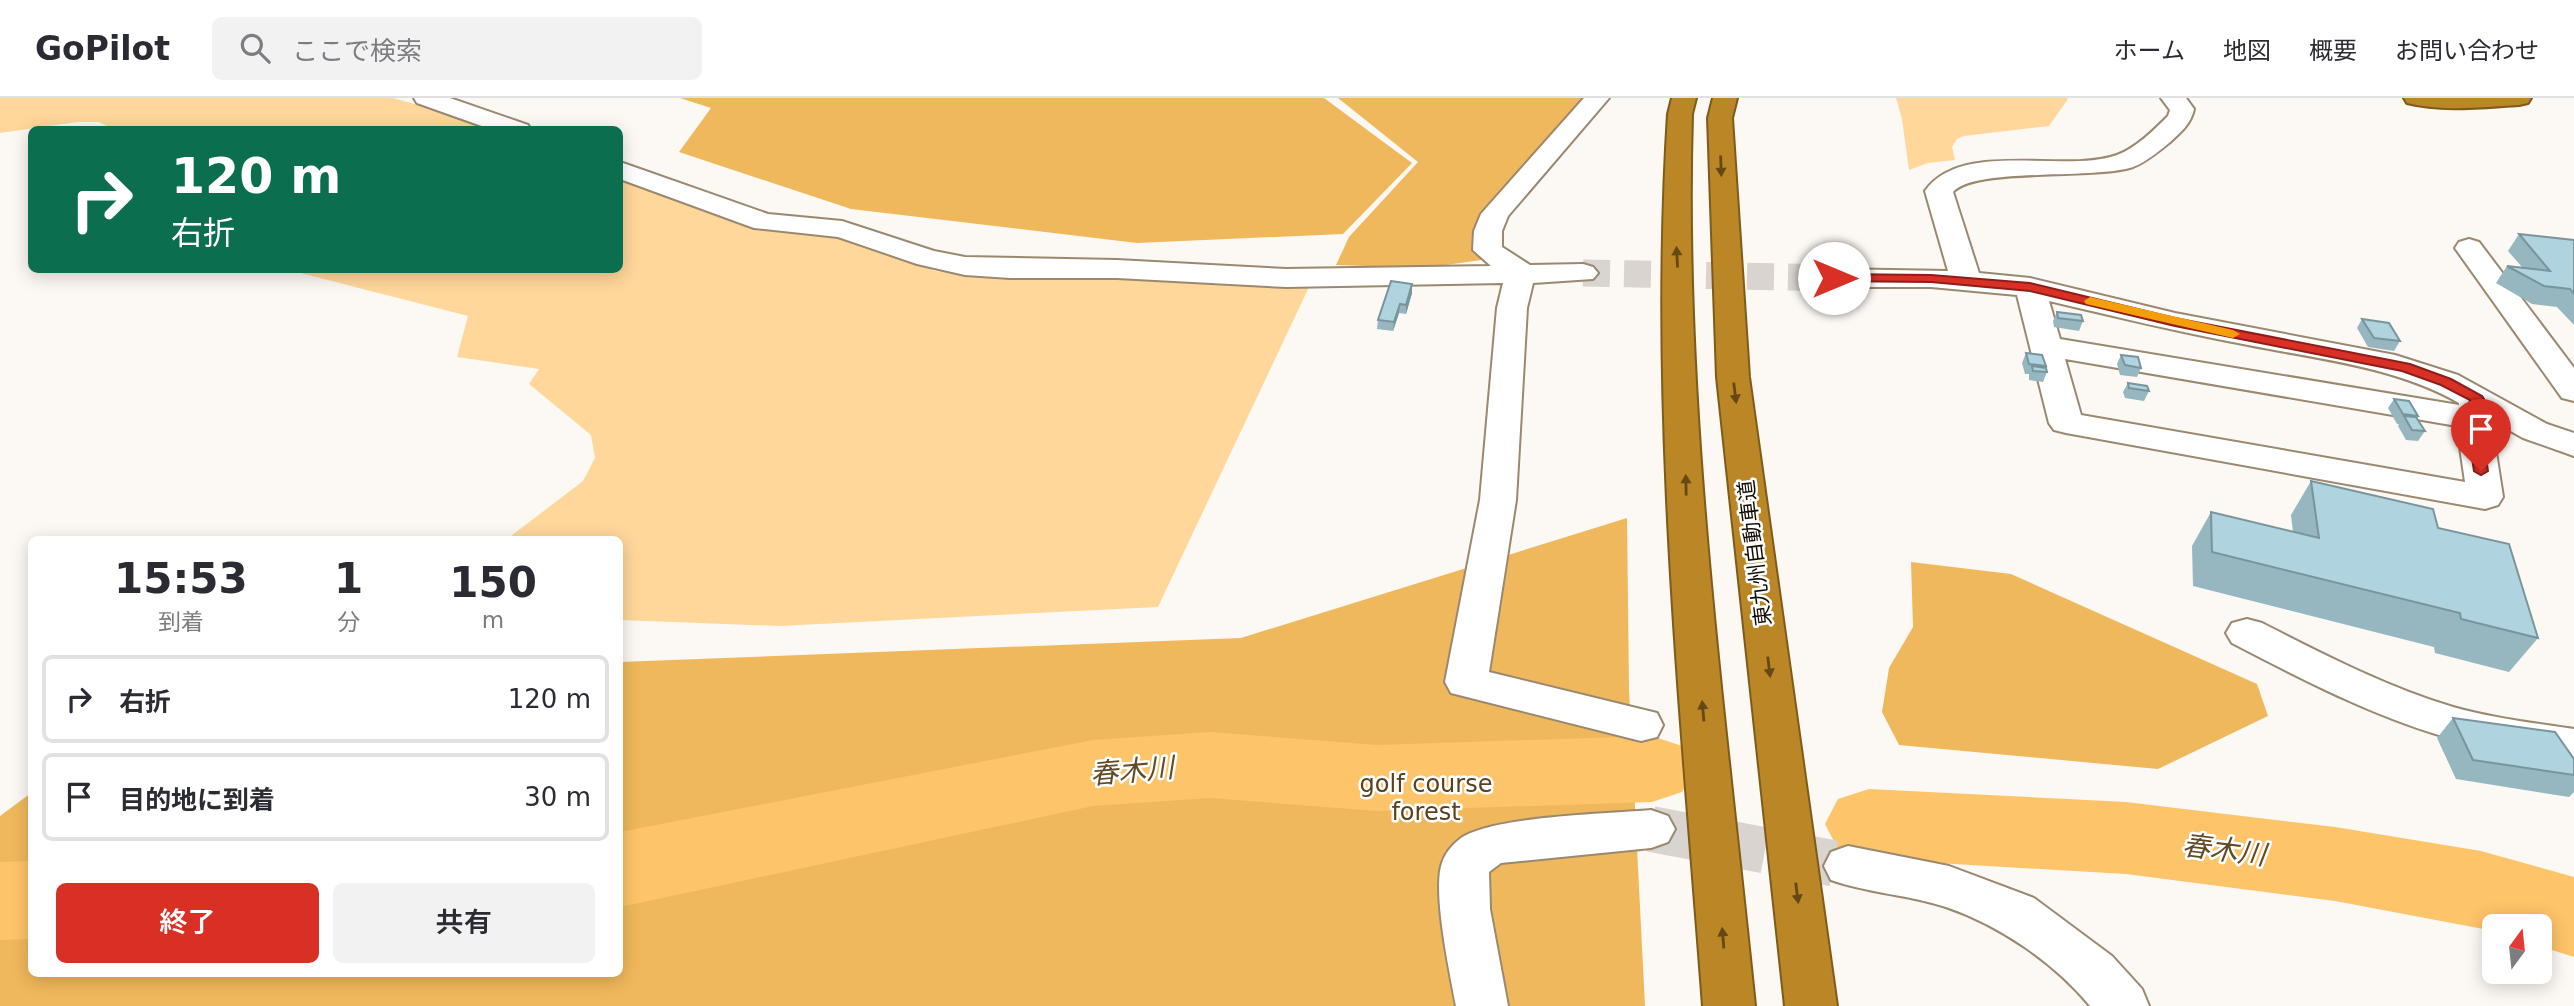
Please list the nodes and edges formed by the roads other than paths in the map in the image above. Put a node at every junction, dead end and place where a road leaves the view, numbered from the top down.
1 (426, 98) edge
2 (1597, 98) edge
3 (1684, 98) edge
4 (1725, 98) edge
5 (2173, 98) edge
6 (2416, 98) edge
7 (2519, 98) edge
8 (507, 126) edge
9 (623, 171) edge
10 (2469, 248) dead end
11 (1521, 272) junction
12 (1583, 273) tunnel mouth
13 (1834, 278) tunnel mouth
14 (1966, 280) junction
15 (2030, 287) junction
16 (2046, 346) junction
17 (2574, 391) edge
18 (2475, 408) junction
19 (2574, 445) edge
20 (2248, 634) dead end
21 (1640, 725) dead end
22 (2574, 746) edge
23 (1651, 829) tunnel mouth
24 (1848, 866) tunnel mouth
25 (1482, 1006) edge
26 (1729, 1006) edge
27 (1811, 1006) edge
28 (2123, 1006) edge

1 - 8 street
2 - 11 street
26 -> 3 highway
4 -> 27 highway, 東九州自動車道
5 - 14 street
6 - 7 highway
9 - 11 street
10 - 17 street
11 - 12 street
11 - 21 street
13 - 14 street
14 - 15 street
15 - 16 street
15 - 18 street
16 - 18 street
16 - 18 street
18 - 19 street
20 - 22 street
23 - 25 street
24 - 28 street

